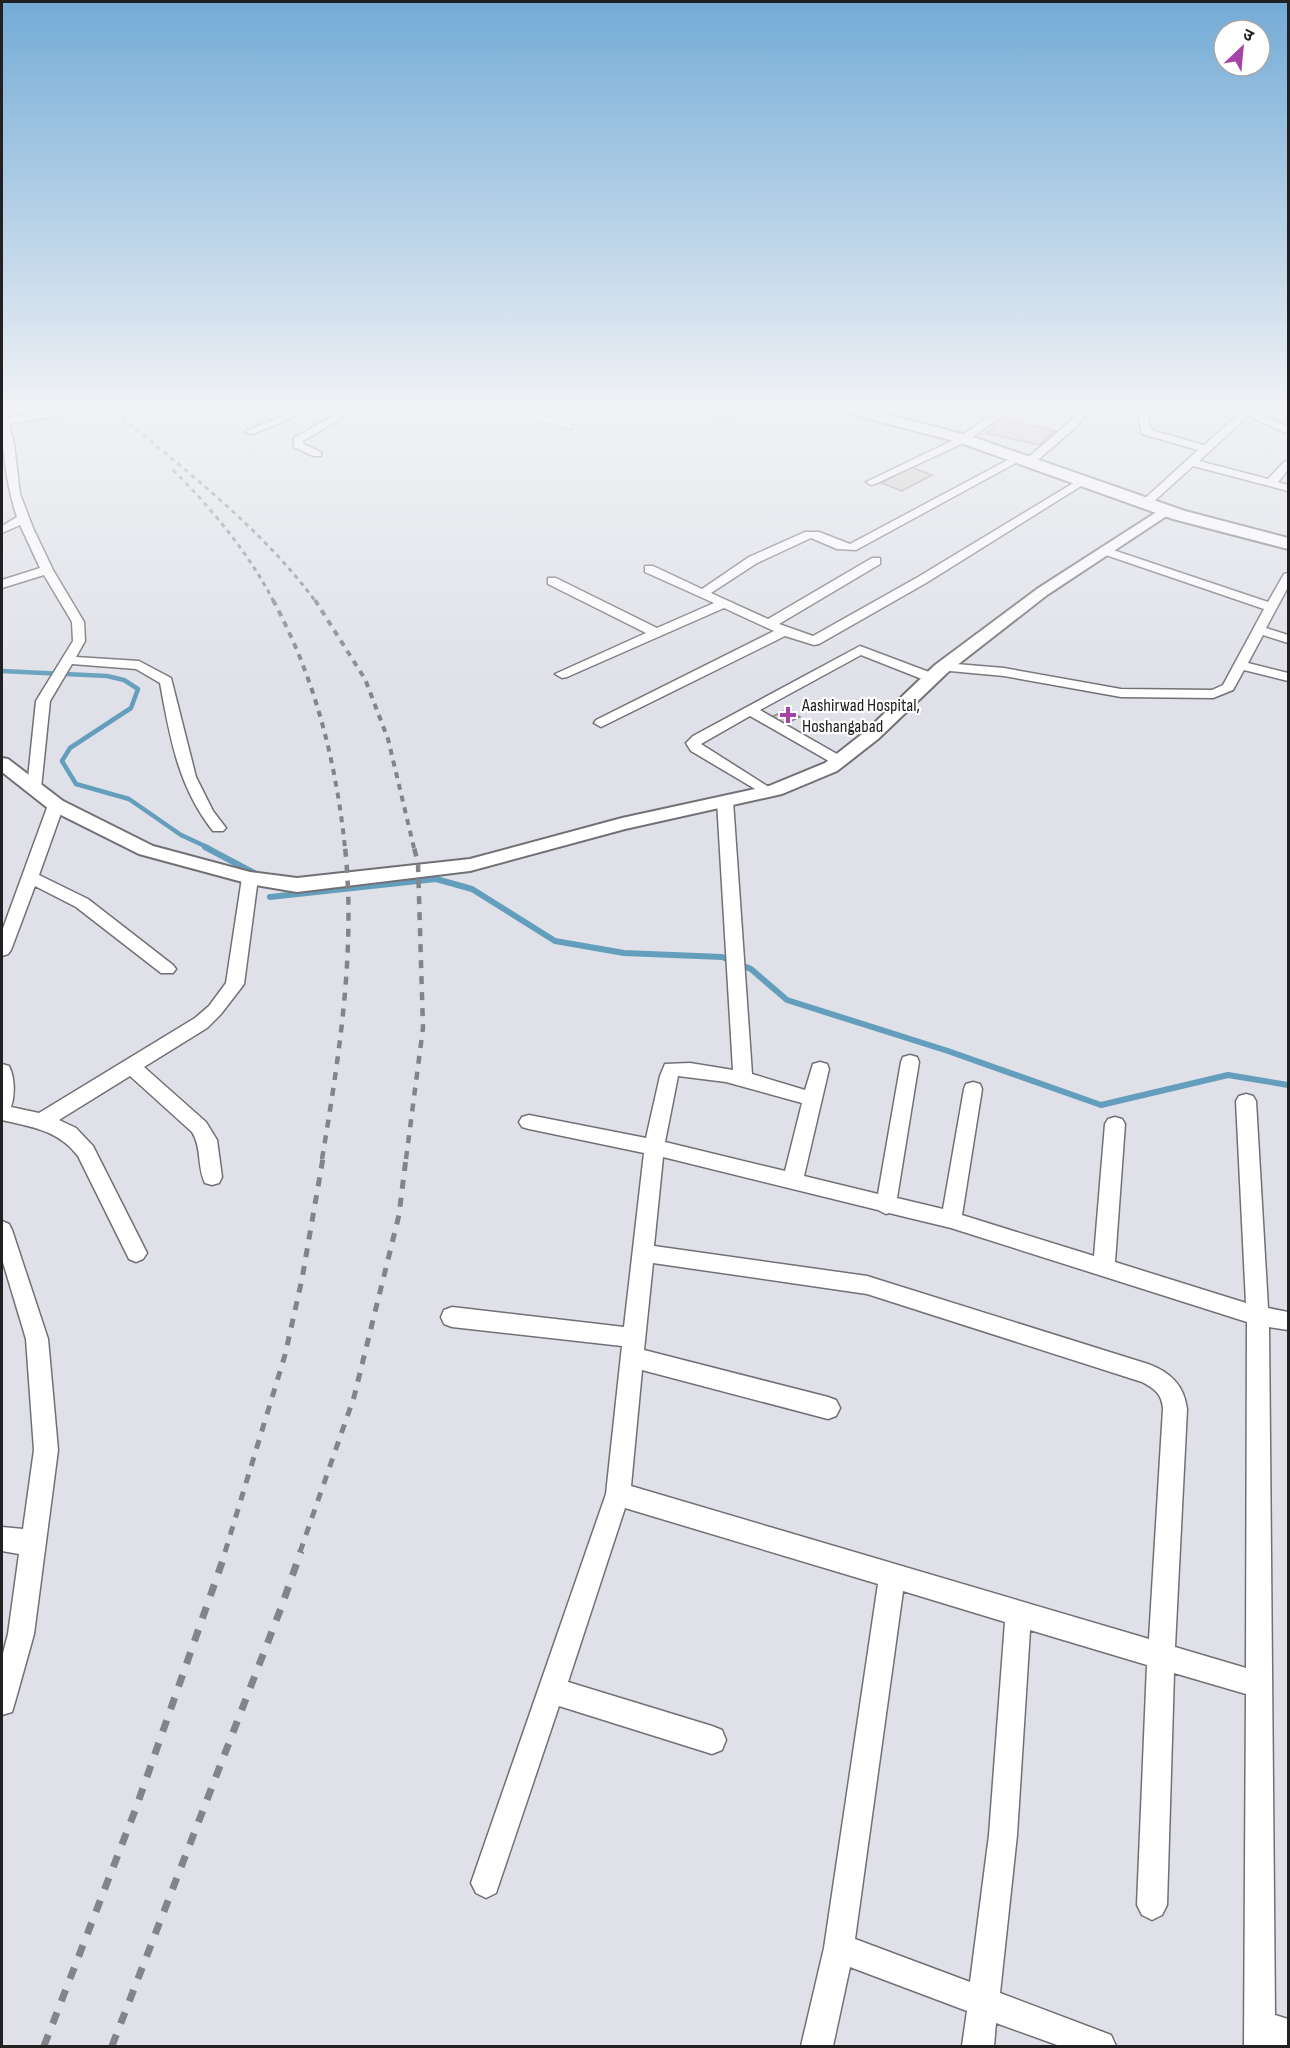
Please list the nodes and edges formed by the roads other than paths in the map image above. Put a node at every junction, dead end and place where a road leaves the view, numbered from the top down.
1 (18, 502) edge
2 (942, 502) edge
3 (1055, 502) edge
4 (1142, 502) edge
5 (1146, 503) joint
6 (1166, 510) junction
7 (24, 518) junction
8 (2, 530) edge
9 (1288, 544) edge
10 (1104, 551) junction
11 (876, 561) dead end
12 (649, 568) dead end
13 (47, 570) junction
14 (1288, 577) edge
15 (552, 581) dead end
16 (2, 584) edge
17 (703, 593) junction
18 (725, 603) junction
19 (1272, 608) junction
20 (769, 624) junction
21 (1259, 630) junction
22 (784, 631) junction
23 (657, 633) junction
24 (1288, 639) edge
25 (844, 643) junction
26 (65, 664) junction
27 (1240, 665) junction
28 (938, 672) junction
29 (562, 674) dead end
30 (1288, 677) edge
31 (751, 711) junction
32 (601, 723) dead end
33 (839, 761) junction
34 (2, 763) edge
35 (34, 788) junction
36 (767, 792) junction
37 (725, 801) junction
38 (56, 805) junction
39 (218, 828) dead end
40 (30, 877) junction
41 (250, 878) junction
42 (2, 950) edge
43 (166, 969) dead end
44 (910, 1062) dead end
45 (131, 1066) junction
46 (820, 1069) dead end
47 (2, 1071) edge
48 (743, 1079) junction
49 (973, 1089) dead end
50 (813, 1099) junction
51 (1246, 1101) dead end
52 (2, 1106) edge
53 (2, 1113) edge
54 (40, 1122) junction
55 (529, 1122) dead end
56 (1114, 1124) dead end
57 (654, 1147) junction
58 (213, 1177) dead end
59 (792, 1182) junction
60 (886, 1206) junction
61 (951, 1220) junction
62 (2, 1232) edge
63 (136, 1253) dead end
64 (643, 1253) junction
65 (1104, 1268) junction
66 (1258, 1315) junction
67 (452, 1317) dead end
68 (1288, 1321) edge
69 (633, 1348) junction
70 (828, 1408) dead end
71 (618, 1494) junction
72 (2, 1539) edge
73 (33, 1543) junction
74 (892, 1576) junction
75 (1018, 1614) junction
76 (1161, 1656) junction
77 (1259, 1686) junction
78 (550, 1690) junction
79 (2, 1702) edge
80 (712, 1740) dead end
81 (486, 1883) dead end
82 (1152, 1905) dead end
83 (839, 1948) junction
84 (983, 2002) junction
85 (1270, 2035) edge
86 (817, 2046) edge
87 (978, 2046) edge
88 (1100, 2046) edge

1 - 7 street
2 - 17 street
3 - 25 street
4 - 5 main road
5 - 6 main road
6 - 9 main road
6 - 10 street
7 - 8 street
7 - 13 street
10 - 19 street
10 - 28 street
11 - 20 street
12 - 17 street
13 - 16 street
13 - 26 street
14 - 19 street
15 - 23 street
17 - 18 street
18 - 20 street
18 - 23 street
19 - 21 street
20 - 22 street
21 - 24 street
21 - 27 street
22 - 25 street
22 - 32 street
23 - 29 street
25 - 28 street
25 - 31 street
26 - 35 street
26 - 39 street
27 - 28 street
27 - 30 street
28 - 33 street
31 - 33 street
31 - 36 street
33 - 36 street
34 - 35 street
35 - 38 street
36 - 37 street
37 - 41 street
37 - 48 street
38 - 40 street
38 - 41 street
40 - 42 street
40 - 43 street
41 - 45 street
44 - 60 street
45 - 54 street
45 - 58 street
46 - 50 street
47 - 52 street
48 - 50 street
48 - 57 street
49 - 61 street
50 - 59 street
51 - 66 street
53 - 54 street
54 - 63 street
55 - 57 street
56 - 65 street
57 - 59 street
57 - 64 street
59 - 60 street
60 - 61 street
61 - 65 street
62 - 73 street
64 - 69 street
64 - 76 street
65 - 66 street
66 - 68 street
66 - 77 street
67 - 69 street
69 - 70 street
69 - 71 street
71 - 74 street
71 - 78 street
72 - 73 street
73 - 79 street
74 - 75 street
74 - 83 street
75 - 76 street
75 - 84 street
76 - 77 street
76 - 82 street
77 - 85 street
78 - 80 street
78 - 81 street
83 - 84 street
83 - 86 street
84 - 87 street
84 - 88 street

